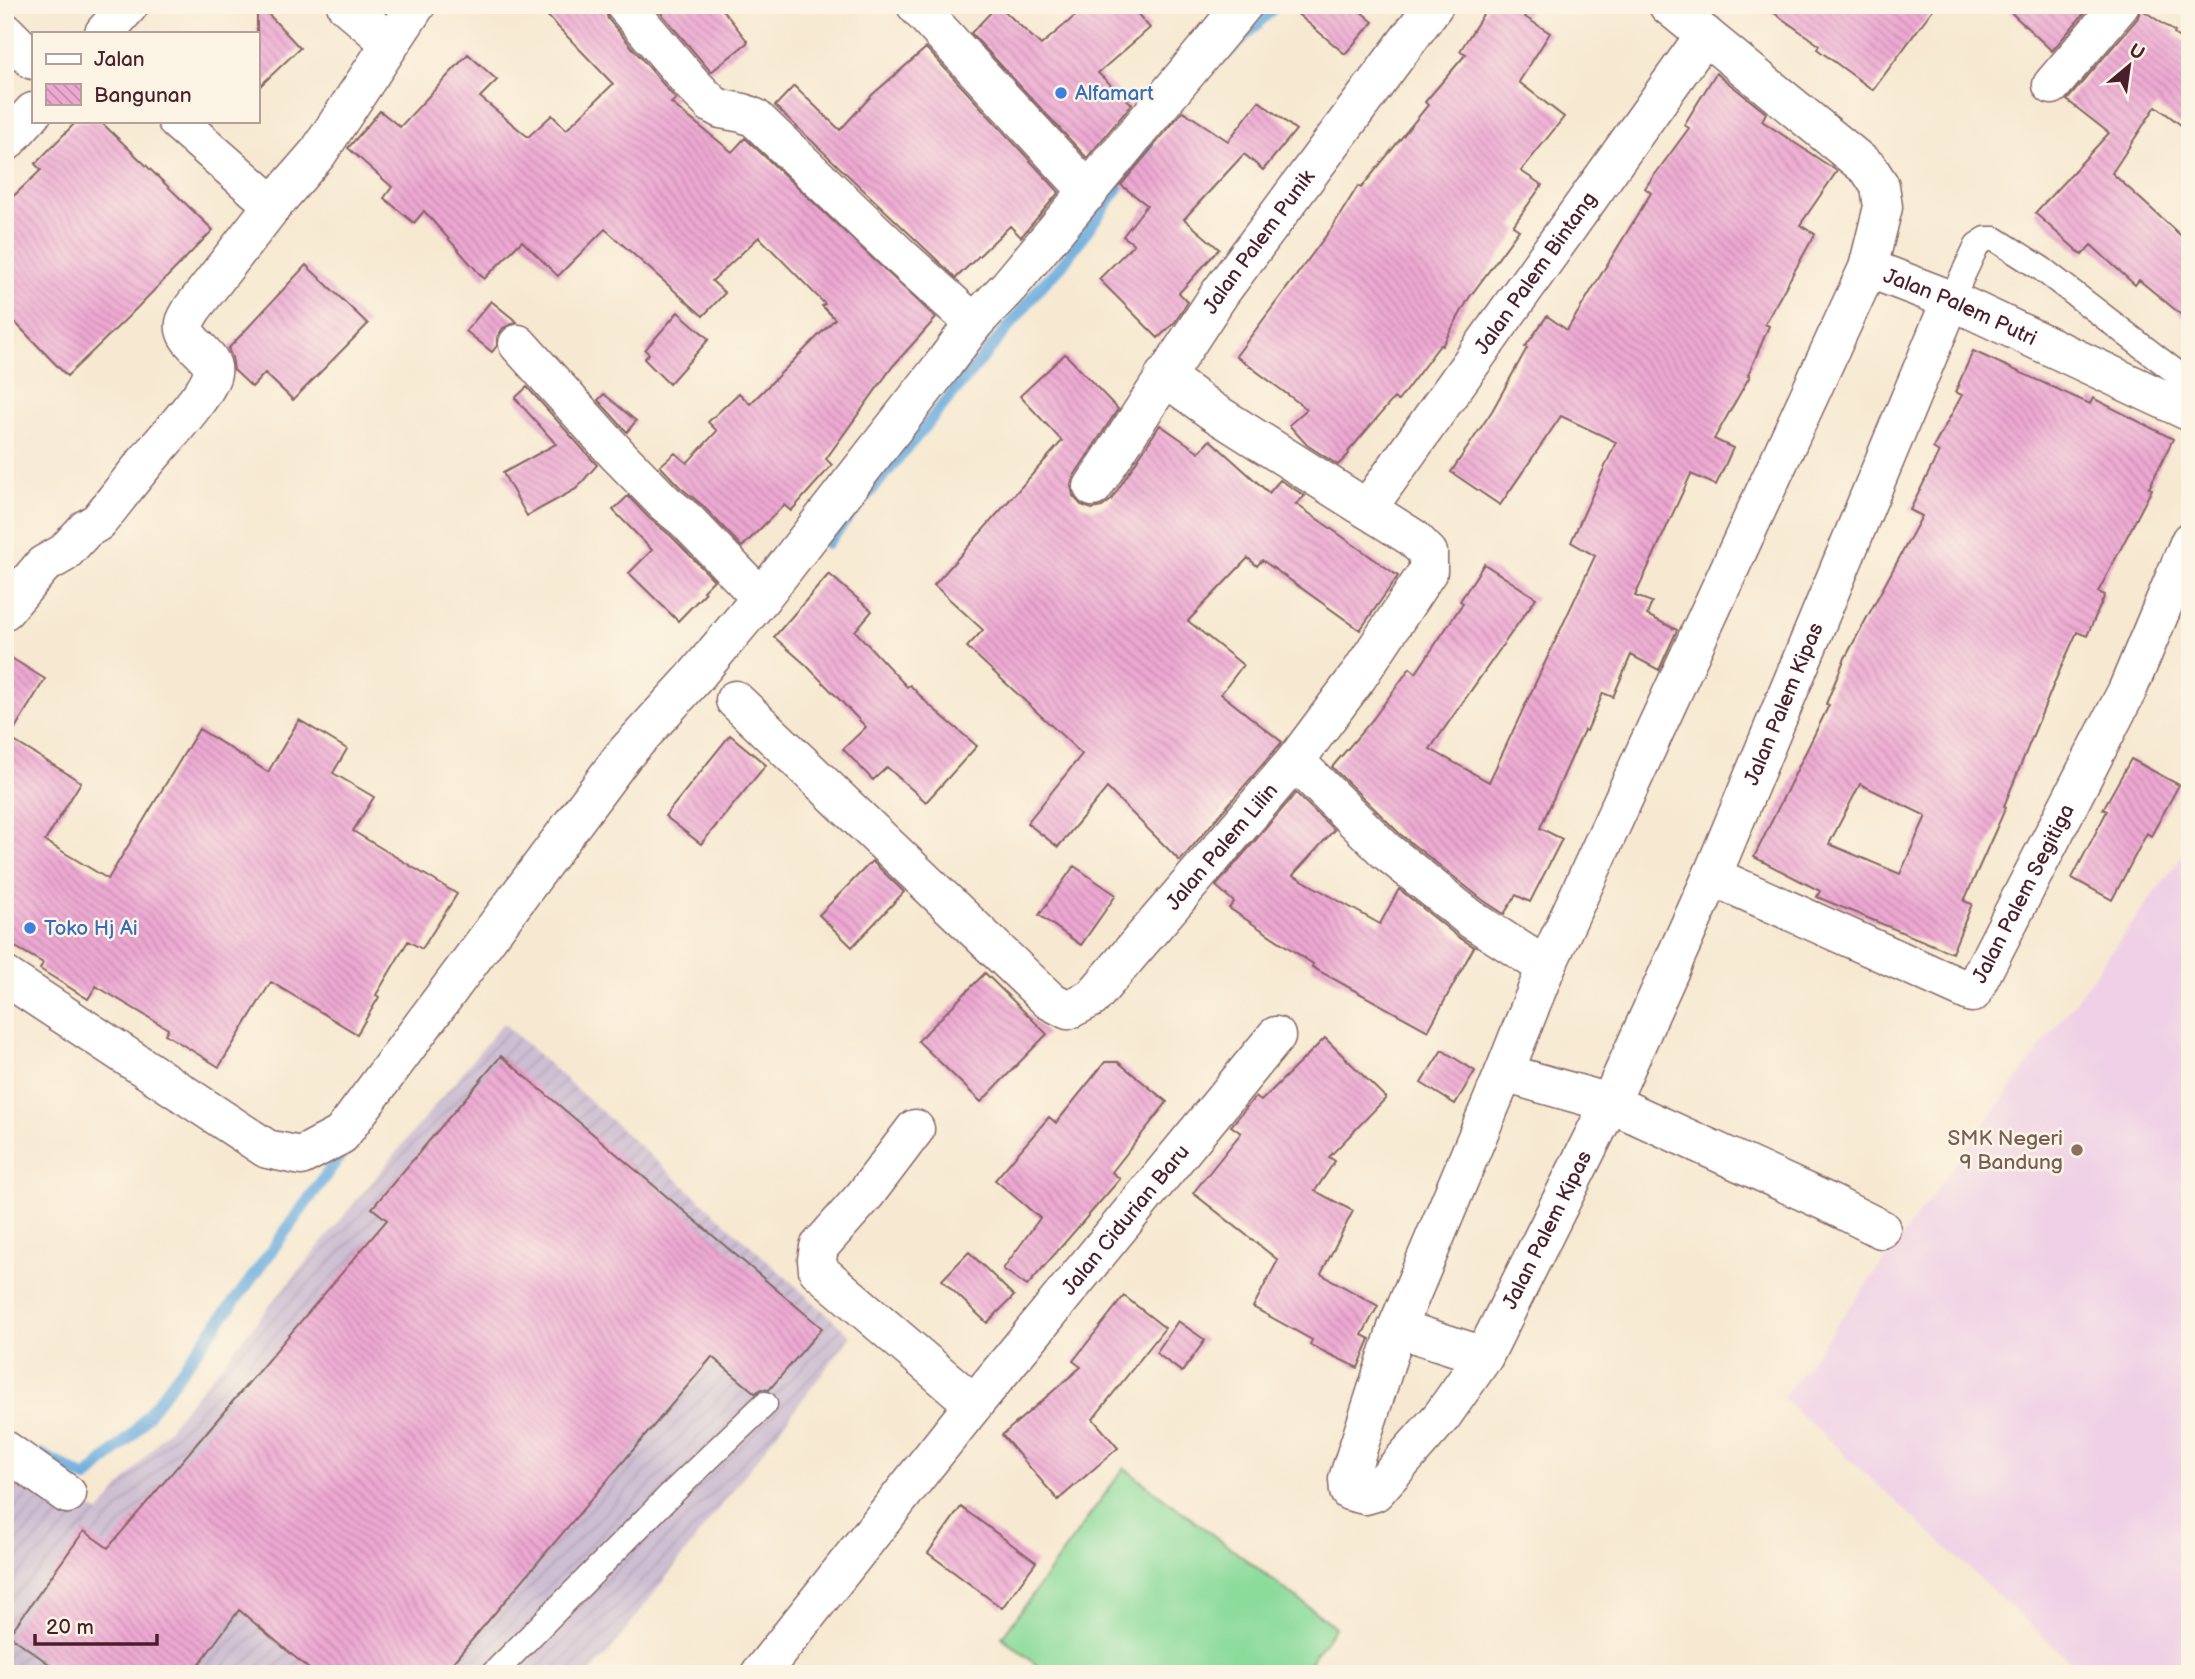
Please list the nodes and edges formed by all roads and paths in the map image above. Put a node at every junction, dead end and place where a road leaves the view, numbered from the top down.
1 (130, 5) edge
2 (346, 5) edge
3 (416, 5) edge
4 (625, 5) edge
5 (916, 5) edge
6 (1243, 5) edge
7 (1434, 5) edge
8 (1668, 5) edge
9 (2120, 5) edge
10 (5, 32) edge
11 (105, 32) edge
12 (1705, 35) junction
13 (390, 43) junction
14 (32, 59) edge
15 (2052, 85) dead end
16 (32, 113) edge
17 (178, 122) edge
18 (5, 143) edge
19 (1088, 192) junction
20 (272, 205) junction
21 (1868, 268) junction
22 (1951, 300) junction
23 (974, 323) junction
24 (518, 344) dead end
25 (1164, 376) junction
26 (2190, 383) edge
27 (2190, 412) edge
28 (1093, 487) dead end
29 (1367, 509) junction
30 (2190, 541) edge
31 (761, 598) junction
32 (5, 610) edge
33 (2190, 615) edge
34 (2127, 691) junction
35 (735, 700) dead end
36 (1296, 761) junction
37 (1712, 876) junction
38 (1546, 967) junction
39 (5, 976) edge
40 (1276, 1036) dead end
41 (1504, 1073) junction
42 (1610, 1103) junction
43 (915, 1129) dead end
44 (1881, 1229) dead end
45 (1397, 1328) junction
46 (1484, 1356) junction
47 (765, 1404) dead end
48 (974, 1404) junction
49 (5, 1450) edge
50 (67, 1494) dead end
51 (493, 1674) edge
52 (760, 1674) edge

1 - 11 street
2 - 13 street
3 - 13 street
4 - 23 street
5 - 19 street
6 - 19 street
7 - 25 street, Jalan Palem Punik
8 - 12 street, Jalan Palem Putri
9 - 15 street
10 - 14 street
12 - 21 street, Jalan Palem Putri
12 - 29 street, Jalan Palem Bintang
13 - 20 street
16 - 18 street
17 - 20 street
19 - 23 street
20 - 32 street
21 - 22 street, Jalan Palem Putri
21 - 38 street
22 - 26 lane
22 - 27 street, Jalan Palem Putri
22 - 37 street, Jalan Palem Kipas
23 - 31 street
24 - 31 street
25 - 28 street, Jalan Palem Punik
25 - 29 street, Jalan Palem Lilin
29 - 36 street, Jalan Palem Lilin
30 - 34 street, Jalan Palem Segitiga
31 - 39 street
33 - 34 street, Jalan Palem Segitiga
34 - 37 street, Jalan Palem Segitiga
35 - 36 street, Jalan Palem Lilin
36 - 38 street
37 - 42 street, Jalan Palem Kipas
38 - 41 street
40 - 48 street, Jalan Cidurian Baru
41 - 42 street
41 - 45 street
42 - 44 street
42 - 46 street, Jalan Palem Kipas
43 - 48 street
45 - 46 street
45 - 46 street, Jalan Palem Kipas
47 - 51 lane
48 - 52 street, Jalan Cidurian Baru
49 - 50 street

